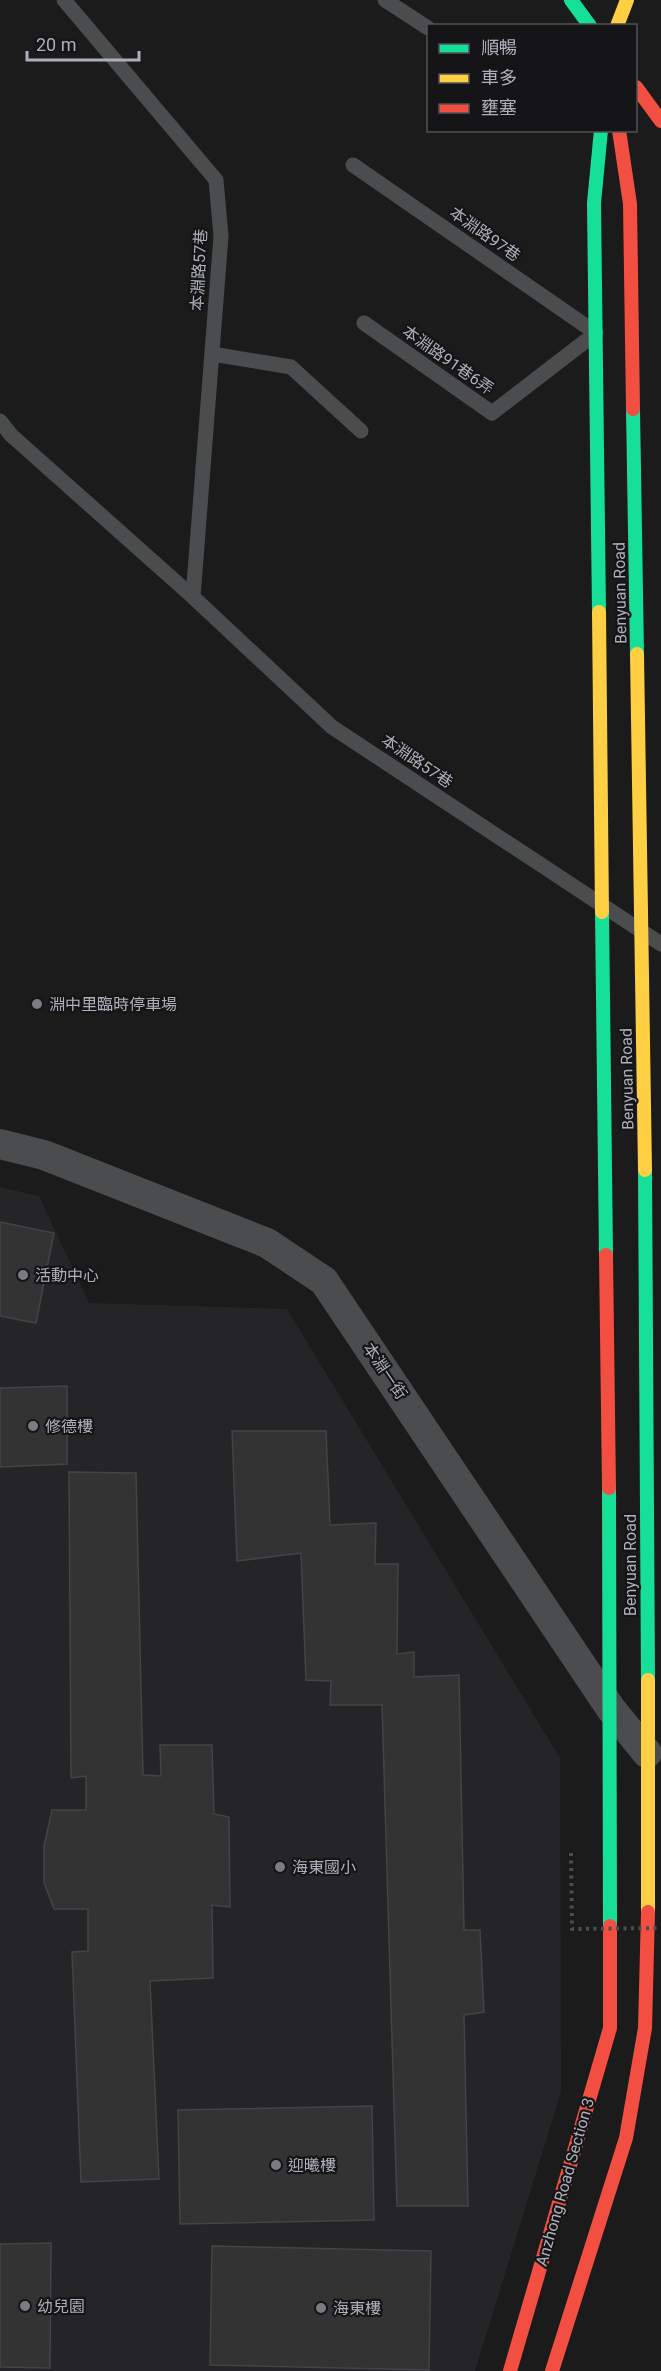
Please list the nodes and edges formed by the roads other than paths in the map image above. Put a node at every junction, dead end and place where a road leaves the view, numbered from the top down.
1 (64, 0) edge
2 (385, 0) edge
3 (571, 0) edge
4 (627, 0) edge
5 (589, 24) edge
6 (618, 24) edge
7 (427, 27) edge
8 (637, 88) edge
9 (661, 121) edge
10 (601, 132) edge
11 (620, 132) edge
12 (353, 165) dead end
13 (364, 322) dead end
14 (596, 333) junction
15 (212, 354) junction
16 (0, 421) edge
17 (361, 431) dead end
18 (6, 436) edge
19 (192, 597) junction
20 (601, 905) junction
21 (642, 930) junction
22 (661, 944) edge
23 (0, 1144) edge
24 (654, 1277) edge
25 (654, 1574) edge
26 (611, 1709) junction
27 (647, 1753) junction
28 (656, 2025) edge
29 (610, 2028) junction
30 (510, 2371) edge
31 (552, 2371) edge

1 - 15 lane, 本淵路57巷
2 - 7 lane
3 - 5 street
4 - 6 street
8 - 9 street
10 - 14 street, Benyuan Road
11 - 21 street, Benyuan Road
12 - 14 lane, 本淵路97巷
13 - 14 lane, 本淵路91巷6弄
14 - 20 street, Benyuan Road
15 - 17 lane
15 - 19 lane, 本淵路57巷
16 - 18 lane, 本淵路57巷
18 - 19 lane, 本淵路57巷
19 - 20 lane, 本淵路57巷
20 - 21 lane, 本淵路57巷
20 - 26 street, Benyuan Road
21 - 22 lane, 本淵路57巷
21 - 24 street, Benyuan Road
23 - 26 street, 本淵一街
24 - 25 street, Benyuan Road
25 - 27 street, Benyuan Road
26 - 27 street, 本淵一街
26 - 29 street, Benyuan Road
27 - 28 street, Benyuan Road
28 - 29 street
28 - 31 street
29 - 30 street, Anzhong Road Section 3

